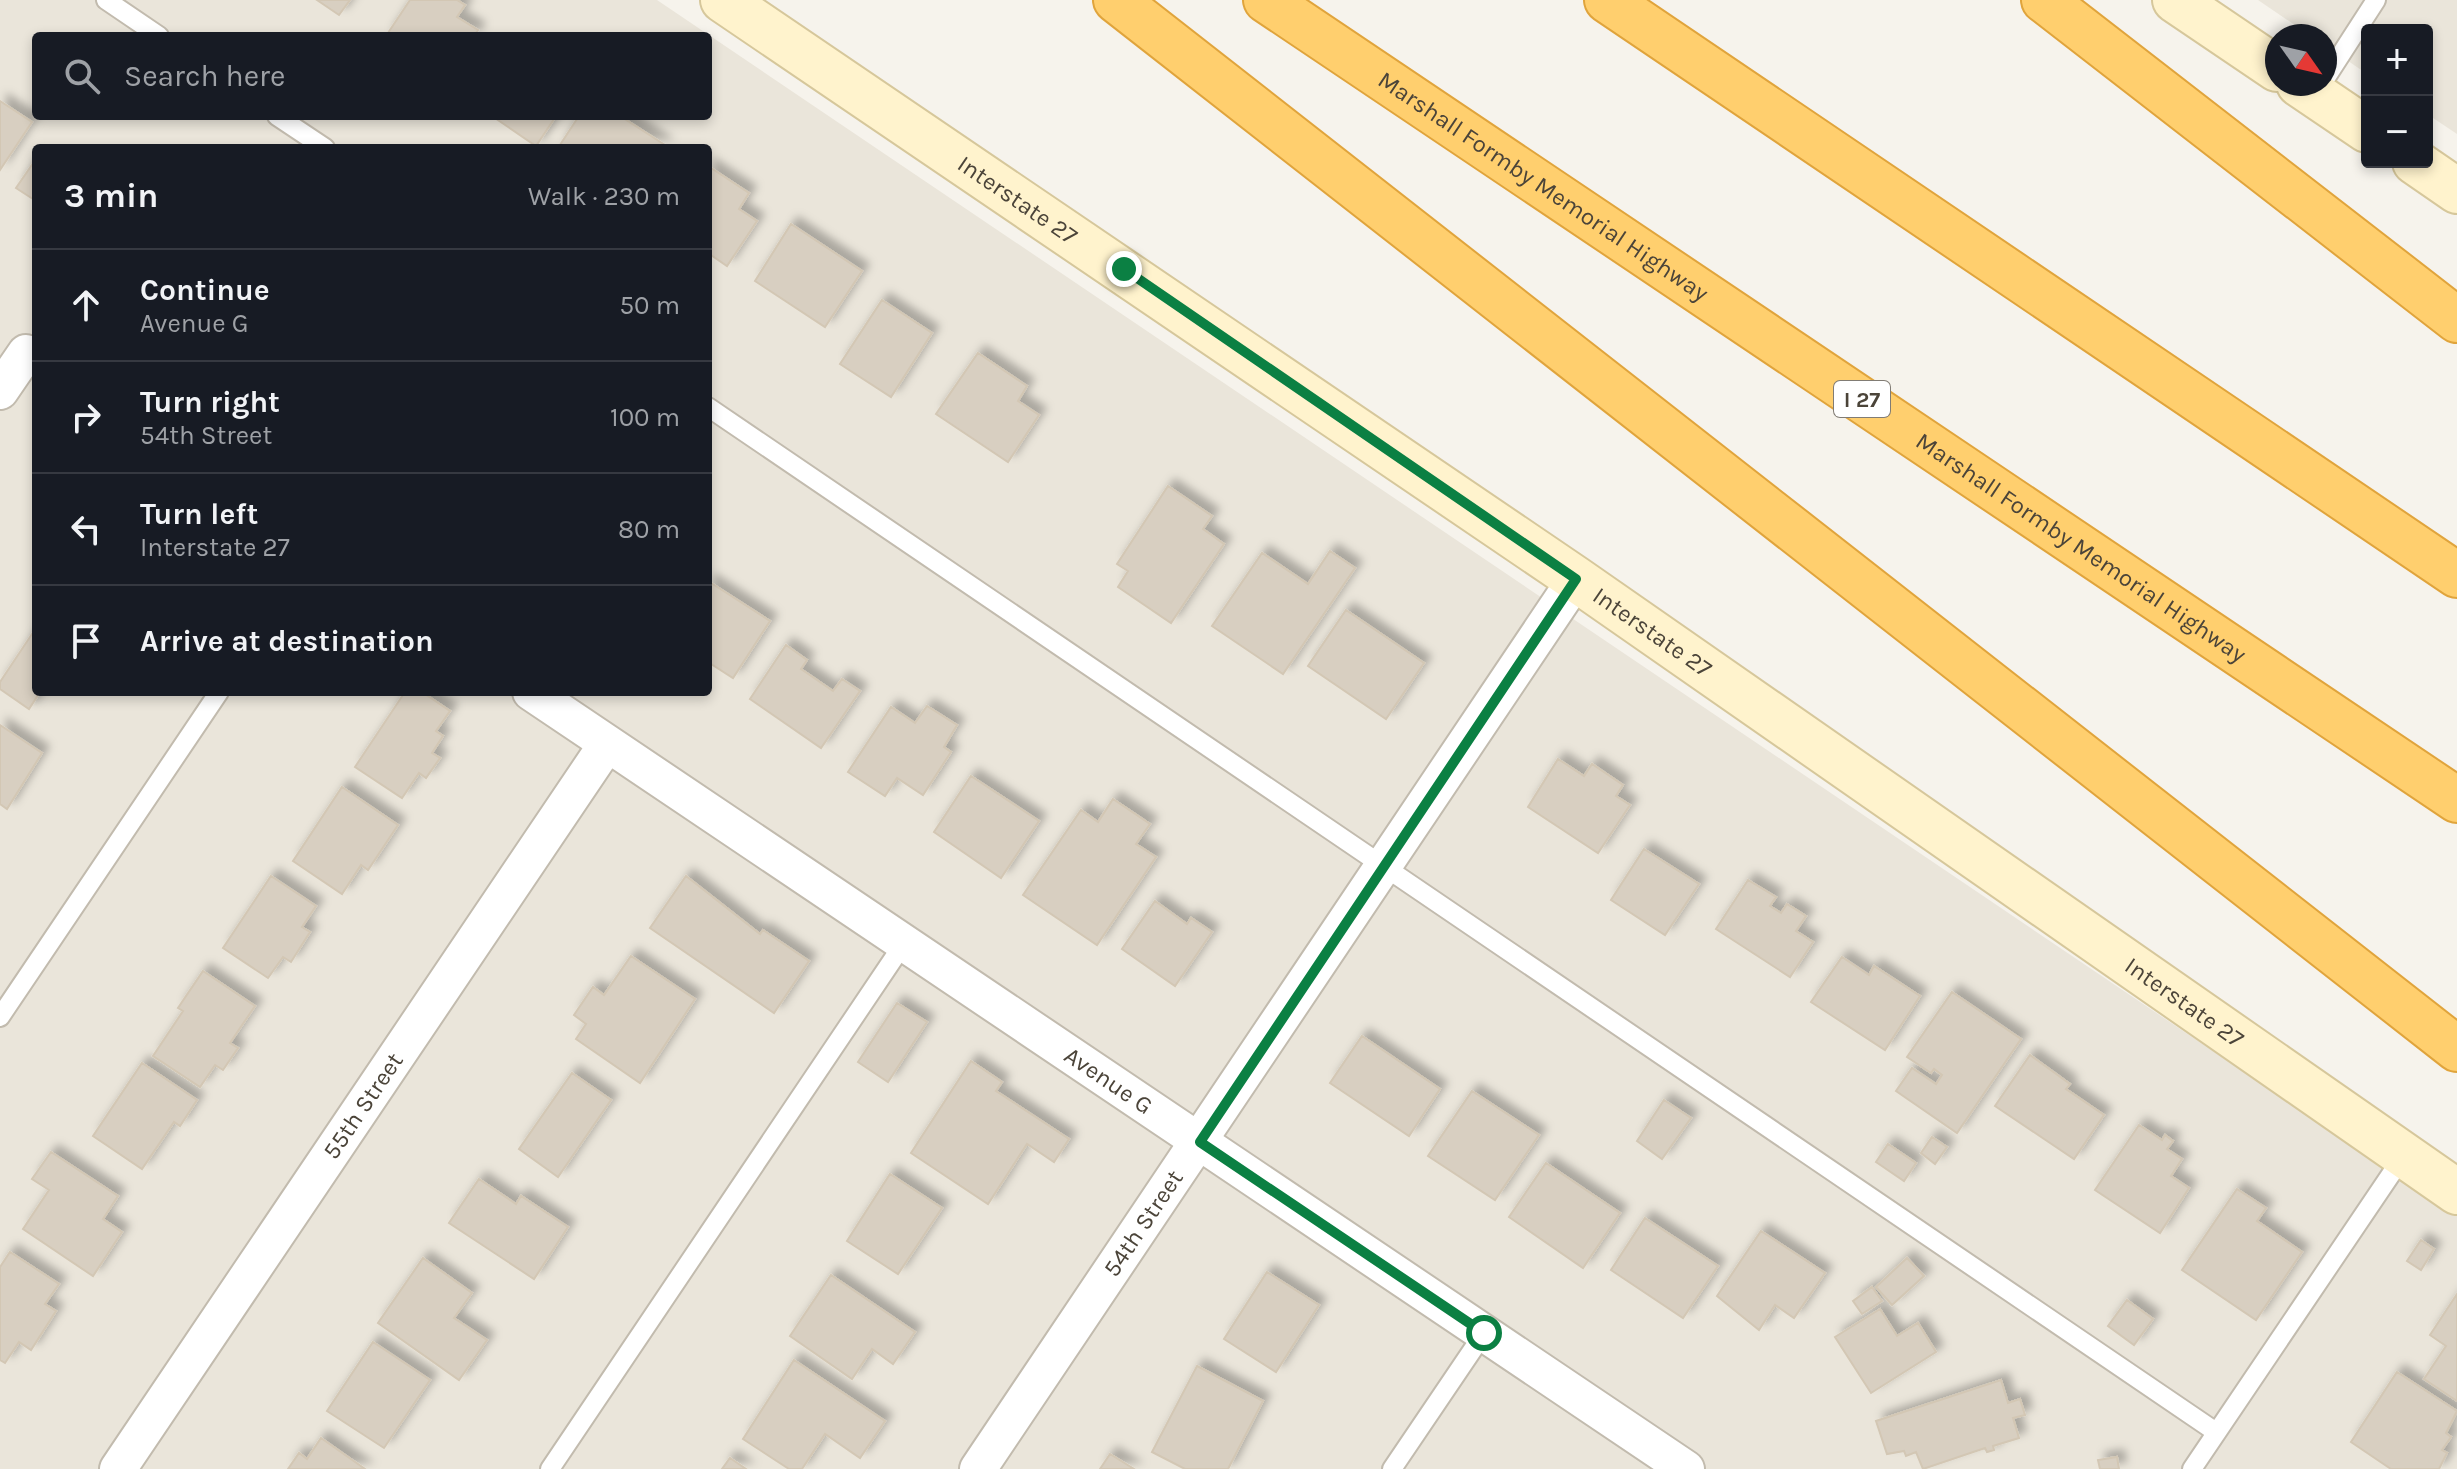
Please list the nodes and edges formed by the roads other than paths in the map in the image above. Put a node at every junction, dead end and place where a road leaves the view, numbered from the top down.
1 (106, 0) edge
2 (723, 0) edge
3 (1116, 0) edge
4 (1266, 0) edge
5 (1607, 0) edge
6 (2044, 0) edge
7 (2175, 0) edge
8 (2376, 0) edge
9 (153, 32) edge
10 (2337, 54) edge
11 (2265, 61) edge
12 (2328, 96) edge
13 (283, 120) edge
14 (2361, 125) edge
15 (319, 144) edge
16 (2424, 168) edge
17 (2457, 191) edge
18 (2457, 320) edge
19 (21, 349) edge
20 (0, 391) edge
21 (712, 410) edge
22 (2457, 575) edge
23 (1576, 579) junction
24 (216, 696) edge
25 (537, 696) edge
26 (607, 744) junction
27 (2457, 800) edge
28 (1385, 865) junction
29 (904, 943) junction
30 (0, 1017) edge
31 (2457, 1049) edge
32 (1200, 1142) junction
33 (2404, 1155) junction
34 (2457, 1192) edge
35 (1484, 1333) junction
36 (2216, 1432) junction
37 (118, 1469) edge
38 (550, 1469) edge
39 (978, 1469) edge
40 (1392, 1469) edge
41 (1686, 1469) edge
42 (2192, 1469) edge

1 - 9 lane
2 - 23 main road, Interstate 27
3 - 31 highway
4 - 27 highway, Marshall Formby Memorial Highway / I 27
5 - 22 highway
6 - 18 highway
7 - 11 main road
8 - 10 lane
12 - 14 main road
13 - 15 lane
16 - 17 main road
19 - 20 street
21 - 28 lane
23 - 28 street, 54th Street
23 - 33 main road, Interstate 27
24 - 30 lane
25 - 26 street, Avenue G
26 - 29 street, Avenue G
26 - 37 street, 55th Street
28 - 32 street, 54th Street
28 - 36 lane
29 - 32 street, Avenue G
29 - 38 lane
32 - 35 street, Avenue G
32 - 39 street, 54th Street
33 - 34 main road, Interstate 27
33 - 36 lane
35 - 40 lane
35 - 41 street, Avenue G
36 - 42 lane

